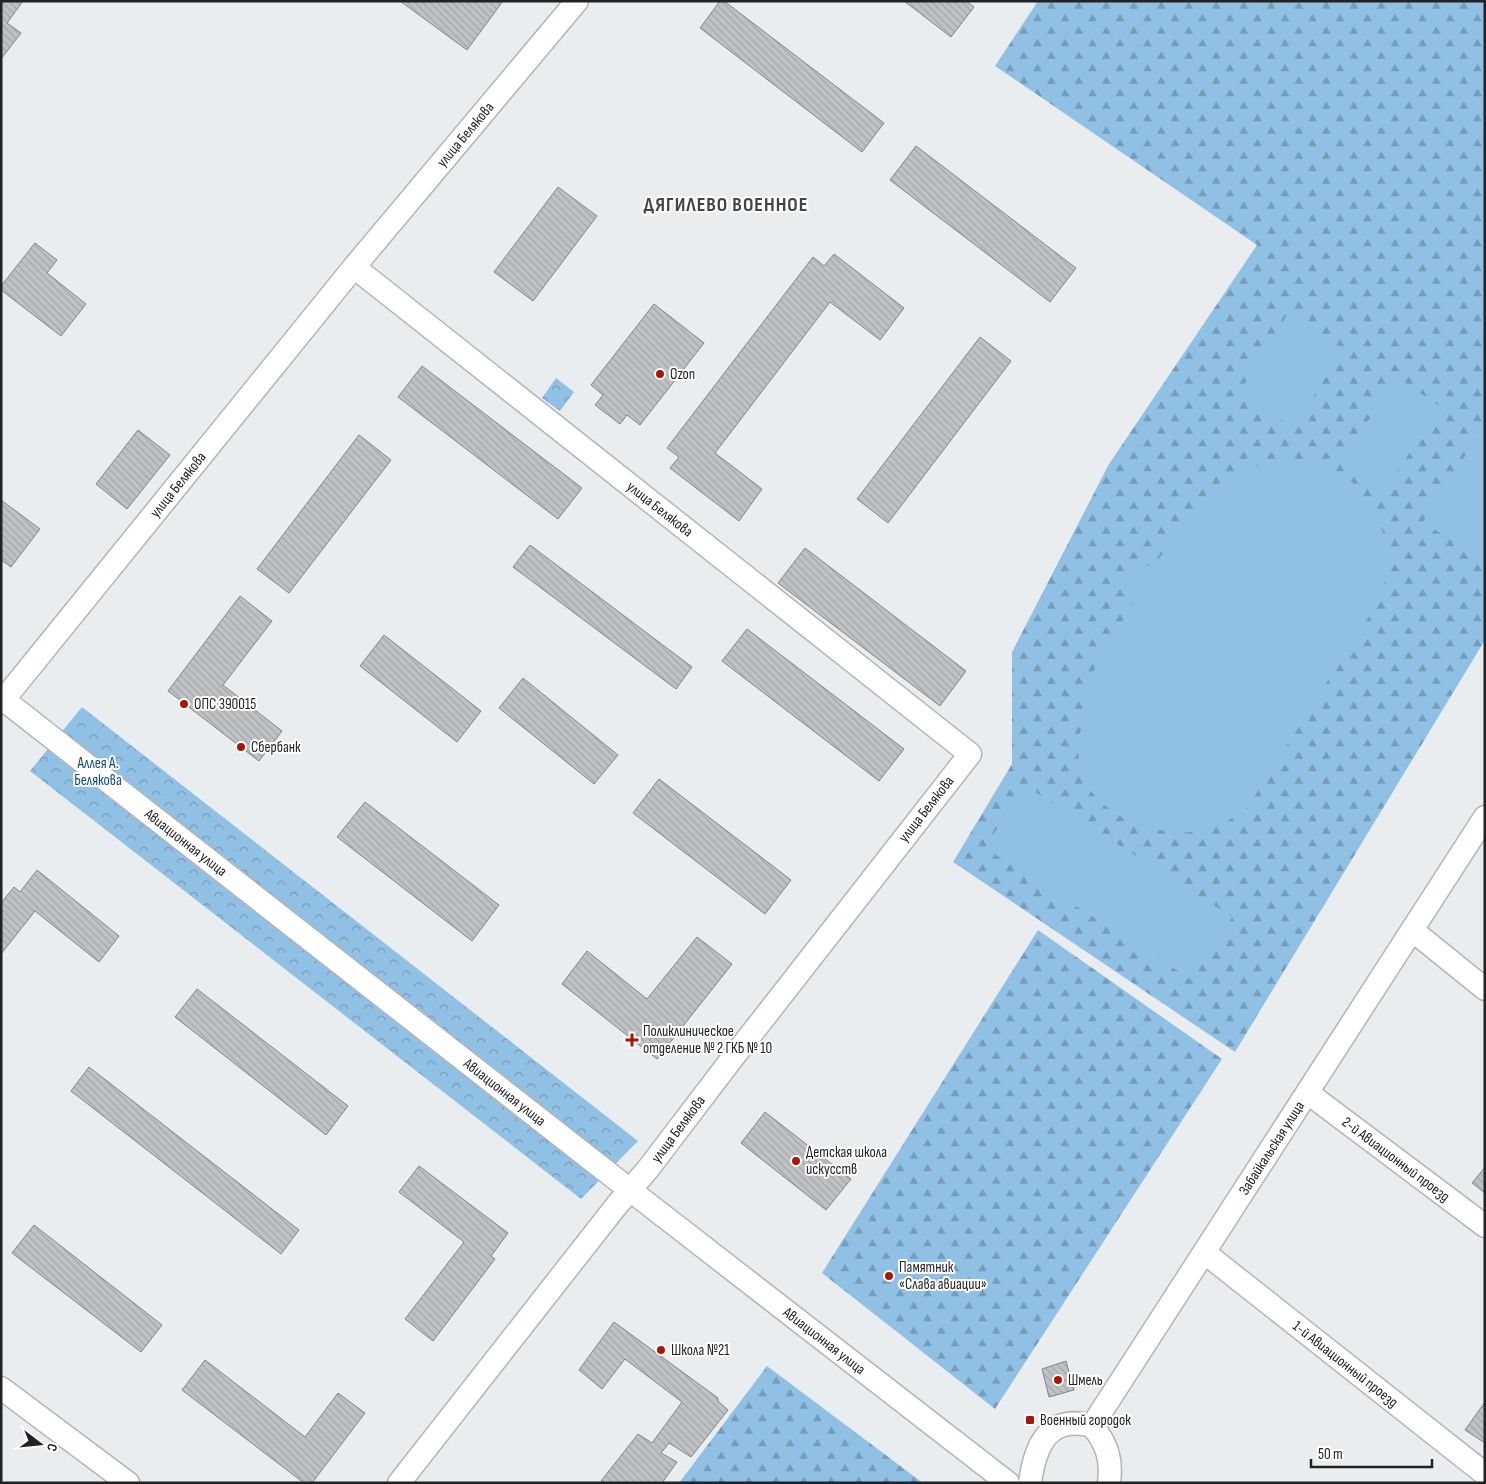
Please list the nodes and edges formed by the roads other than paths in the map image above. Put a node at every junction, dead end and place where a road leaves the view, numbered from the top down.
1 (577, 1) edge
2 (354, 267) junction
3 (2, 701) edge
4 (1485, 817) edge
5 (1412, 930) junction
6 (1485, 989) edge
7 (1308, 1093) junction
8 (630, 1190) junction
9 (1485, 1226) edge
10 (1205, 1253) junction
11 (1, 1388) edge
12 (1092, 1426) junction
13 (1485, 1474) edge
14 (128, 1483) edge
15 (399, 1483) edge
16 (1008, 1483) edge
17 (1030, 1483) edge
18 (1109, 1483) edge

1 - 2 street, улица Белякова
2 - 3 street, улица Белякова
2 - 8 street, улица Белякова
3 - 8 street, Авиационная улица
4 - 5 street, Забайкальская улица
5 - 6 street
5 - 7 street, Забайкальская улица
7 - 9 street, 2-й Авиационный проезд
7 - 10 street, Забайкальская улица
8 - 15 street, улица Белякова
8 - 16 street, Авиационная улица
10 - 12 street, Забайкальская улица
10 - 13 street, 1-й Авиационный проезд
11 - 14 street
12 - 17 street
12 - 18 street

